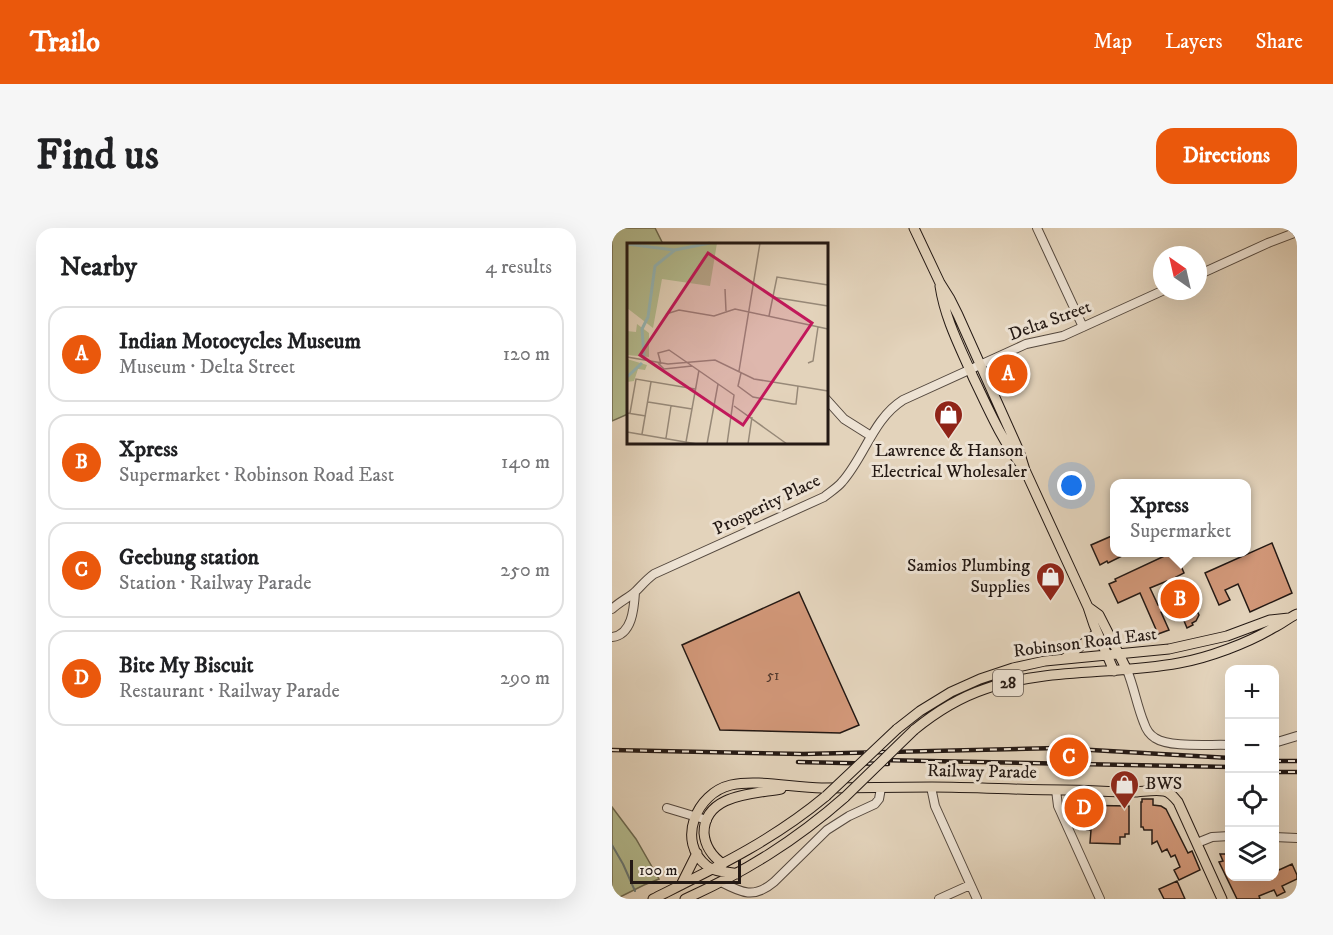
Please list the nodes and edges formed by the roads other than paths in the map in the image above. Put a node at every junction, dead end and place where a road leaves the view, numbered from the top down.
1 (914, 228) edge
2 (1038, 228) edge
3 (1297, 232) edge
4 (1207, 271) edge
5 (940, 283) junction
6 (1153, 295) edge
7 (1083, 327) junction
8 (981, 365) junction
9 (970, 370) junction
10 (828, 401) edge
11 (871, 436) junction
12 (1025, 470) junction
13 (635, 592) junction
14 (1088, 607) junction
15 (612, 609) edge
16 (1293, 616) edge
17 (1097, 633) junction
18 (612, 637) edge
19 (1119, 654) junction
20 (1107, 655) junction
21 (1064, 659) junction
22 (1127, 670) junction
23 (1114, 671) junction
24 (1297, 736) edge
25 (1279, 742) edge
26 (1225, 745) edge
27 (792, 787) junction
28 (932, 787) junction
29 (881, 788) junction
30 (1056, 790) junction
31 (667, 808) dead end
32 (695, 816) junction
33 (707, 820) junction
34 (1225, 836) edge
35 (1279, 837) edge
36 (1297, 838) edge
37 (1197, 843) junction
38 (697, 853) junction
39 (723, 864) junction
40 (712, 870) junction
41 (737, 874) junction
42 (721, 882) junction
43 (681, 885) junction
44 (970, 885) junction
45 (653, 899) edge
46 (685, 899) edge
47 (939, 899) edge
48 (977, 899) edge
49 (1100, 899) edge
50 (1222, 899) edge

1 - 5 main road
2 - 7 street
3 - 4 street
5 - 8 main road
5 - 9 main road
6 - 7 street, Delta Street
7 - 8 street, Delta Street
8 - 9 street, Prosperity Place
8 - 12 main road
9 - 11 street, Prosperity Place
9 - 12 main road
10 - 11 street
11 - 13 street, Prosperity Place
12 - 14 main road
13 - 15 street, Prosperity Place
13 - 18 street
14 - 17 main road
14 - 19 main road
16 - 19 main road, Robinson Road East / 28
16 - 22 main road, Robinson Road East / 28
17 - 20 main road
17 - 21 main road
19 - 20 main road, Robinson Road East / 28
19 - 22 main road
20 - 21 main road, Robinson Road East / 28
20 - 23 main road
21 - 39 main road, Robinson Road East / 28, bridge
22 - 23 main road, Robinson Road East / 28
22 - 26 street
23 - 41 main road, Robinson Road East / 28, bridge
24 - 25 street
27 - 29 main road, Railway Parade
27 - 32 main road, Railway Parade
27 - 33 main road, Railway Parade
28 - 29 main road, Railway Parade
28 - 30 main road, Railway Parade
28 - 44 street
29 - 42 street
30 - 37 main road, Railway Parade
30 - 49 street
31 - 32 street
32 - 33 street
32 - 38 main road
33 - 39 main road
34 - 37 street
35 - 36 street
37 - 50 main road
38 - 40 main road
38 - 43 main road
39 - 40 main road, 28
40 - 41 main road
40 - 43 main road, 28
41 - 42 main road, 28
42 - 46 main road, 28
43 - 45 main road, 28
44 - 47 street
44 - 48 street

